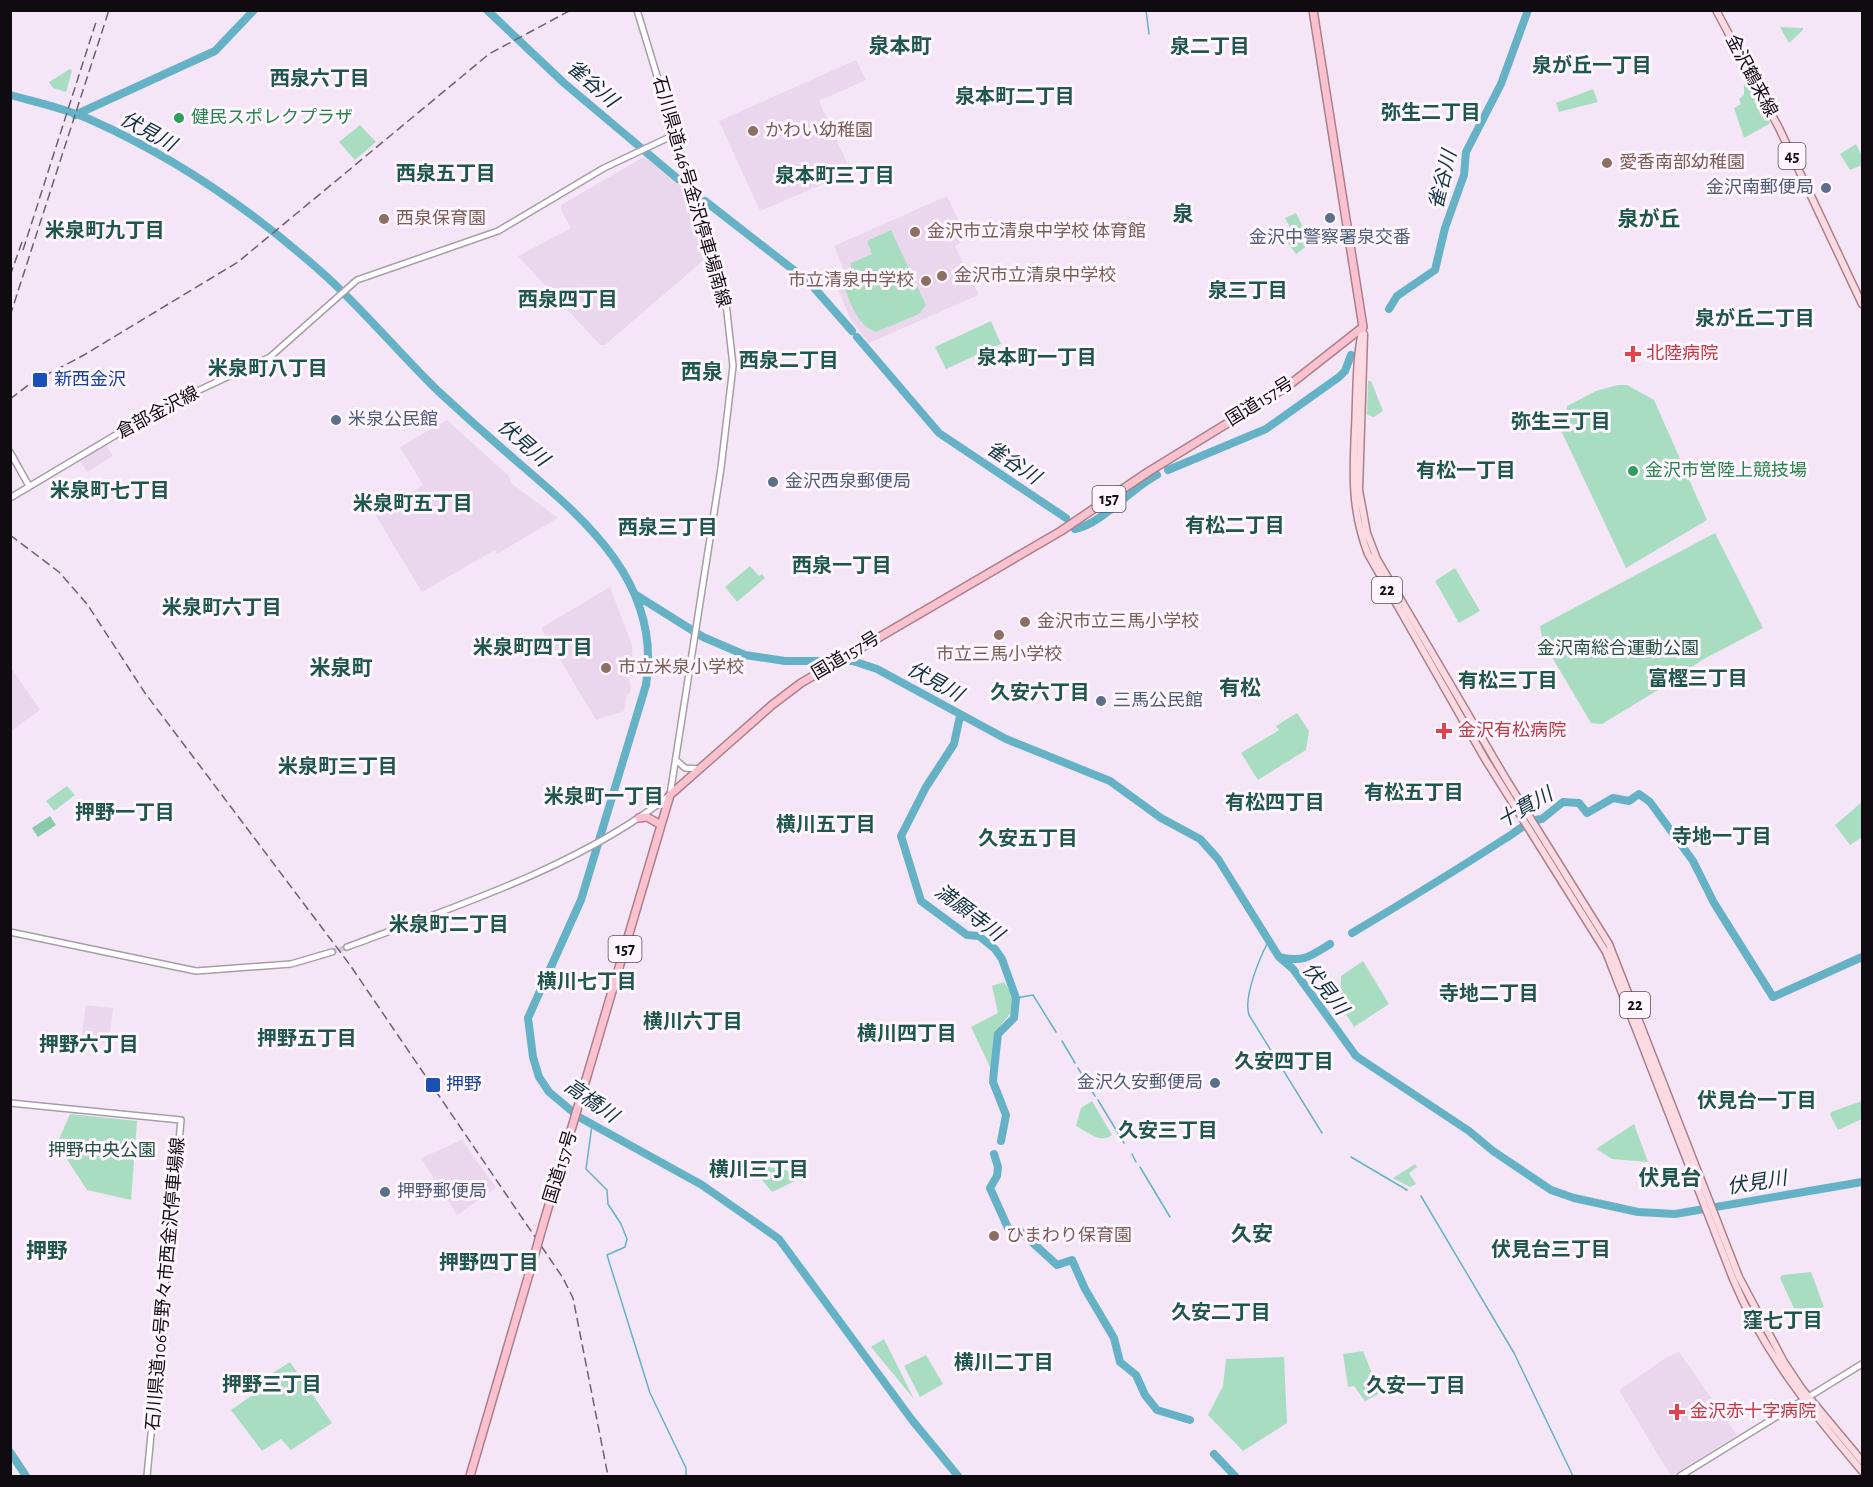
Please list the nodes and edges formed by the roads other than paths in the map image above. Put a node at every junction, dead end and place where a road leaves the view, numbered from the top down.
1 (637, 10) edge
2 (1313, 10) edge
3 (1716, 10) edge
4 (676, 134) junction
5 (1863, 304) edge
6 (1363, 327) junction
7 (10, 452) edge
8 (29, 486) junction
9 (10, 498) edge
10 (676, 760) junction
11 (699, 769) junction
12 (670, 795) junction
13 (639, 818) junction
14 (661, 825) junction
15 (10, 932) edge
16 (347, 947) tunnel mouth
17 (332, 952) tunnel mouth
18 (10, 1103) edge
19 (1863, 1364) edge
20 (1806, 1399) junction
21 (1863, 1461) edge
22 (1863, 1471) edge
23 (147, 1476) edge
24 (470, 1476) edge
25 (1680, 1476) edge

1 - 4 main road, 石川県道146号金沢停車場南線
2 - 6 highway
3 - 5 main road, 金沢鶴来線 / 45
4 - 8 main road, 倉部金沢線
4 - 10 main road, 石川県道146号金沢停車場南線
6 - 11 highway, 国道157号 / 157
6 - 20 main road, 22
7 - 8 main road
8 - 9 main road, 倉部金沢線
10 - 11 main road
10 - 12 main road
11 - 12 highway, 国道157号 / 157
12 - 13 main road
12 - 14 highway, 国道157号 / 157
13 - 14 highway
13 - 16 main road
14 - 24 highway, 国道157号 / 157, bridge
15 - 17 main road
18 - 23 main road, 石川県道106号野々市西金沢停車場線
19 - 20 main road
20 - 21 main road, 22
20 - 22 main road, 22
20 - 25 main road

